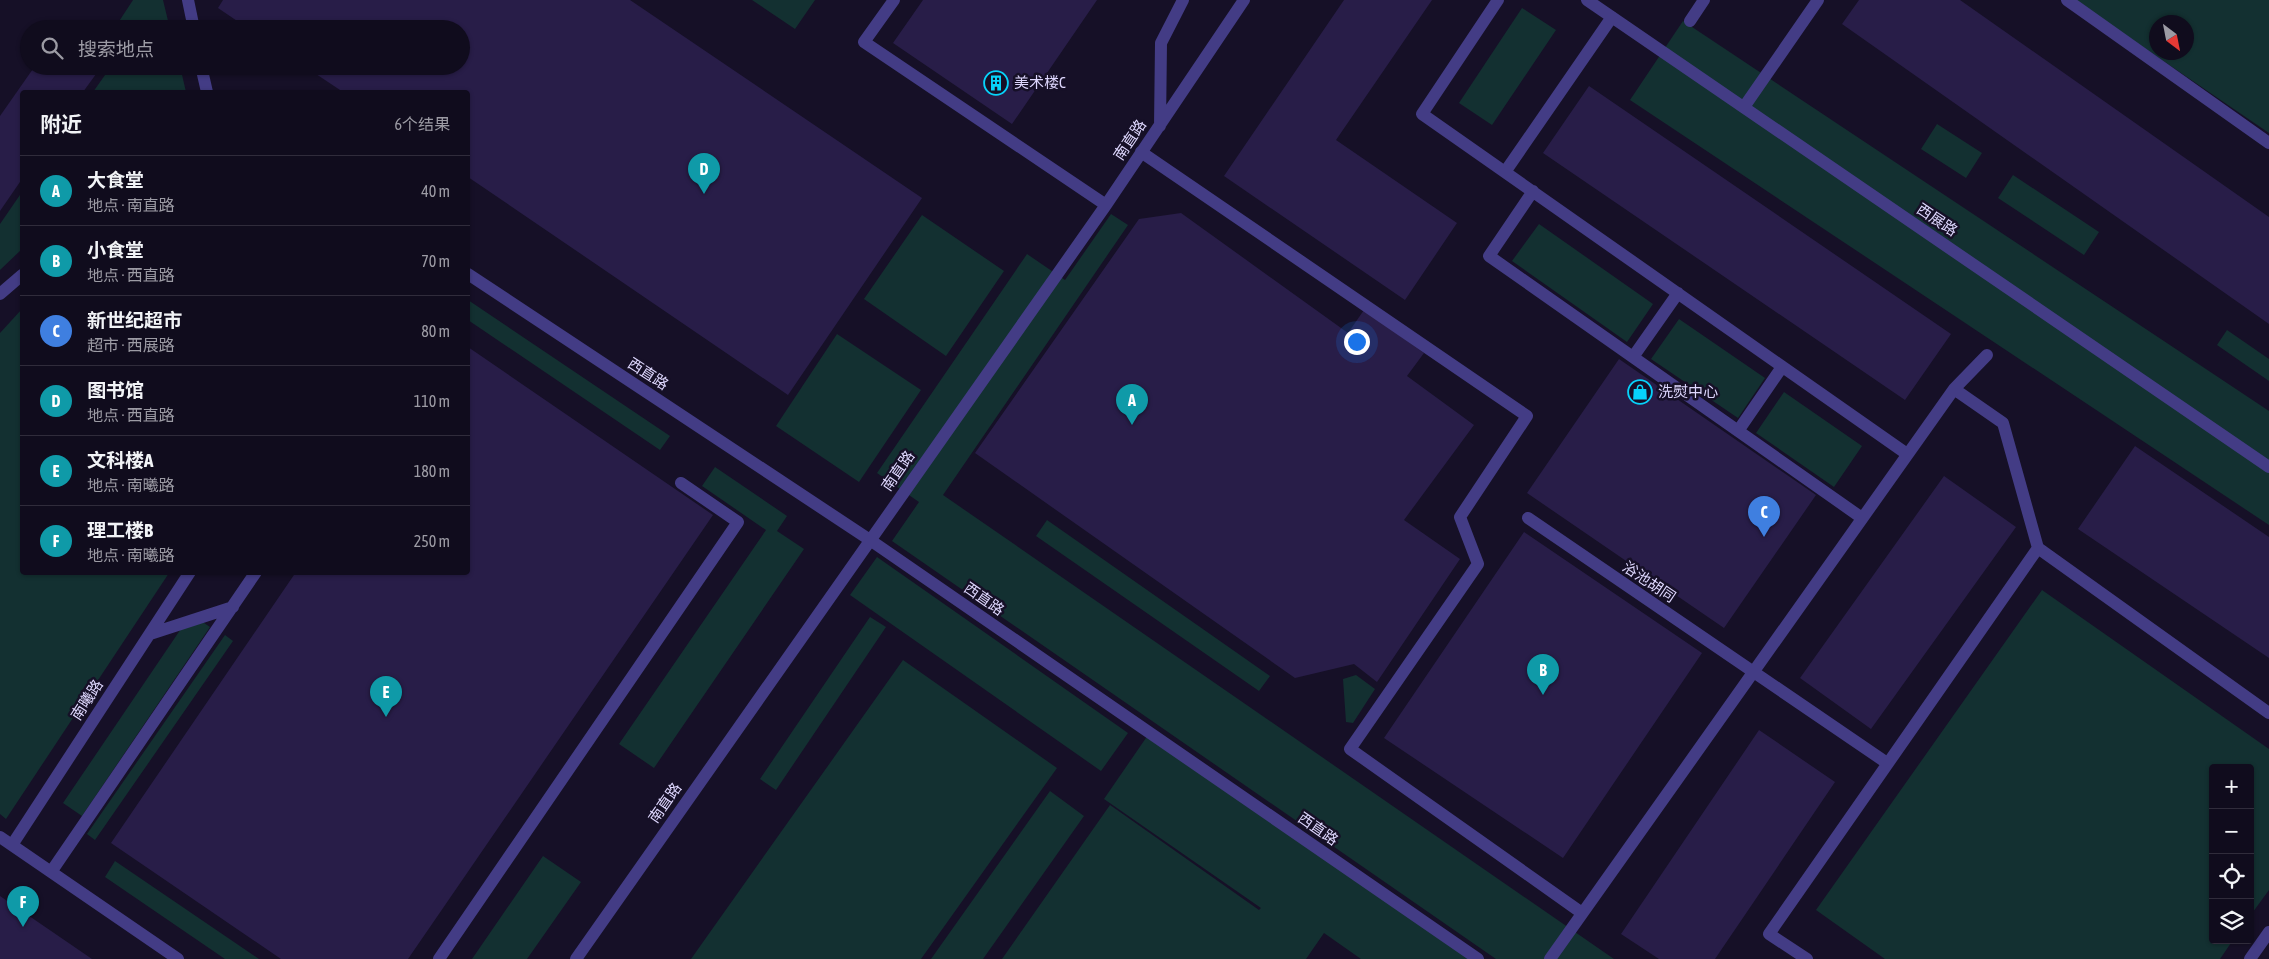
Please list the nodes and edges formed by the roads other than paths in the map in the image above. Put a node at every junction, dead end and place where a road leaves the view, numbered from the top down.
1 (188, 0) edge
2 (894, 0) edge
3 (1183, 0) edge
4 (1244, 0) edge
5 (1498, 0) edge
6 (1587, 0) edge
7 (1704, 0) edge
8 (1818, 0) edge
9 (2067, 0) edge
10 (1612, 17) junction
11 (192, 20) edge
12 (1690, 21) dead end
13 (203, 75) edge
14 (207, 90) edge
15 (1744, 107) junction
16 (1160, 126) junction
17 (2269, 143) edge
18 (1141, 152) junction
19 (1505, 172) junction
20 (1533, 192) junction
21 (1106, 205) junction
22 (470, 275) edge
23 (20, 277) edge
24 (1678, 293) junction
25 (0, 294) edge
26 (1987, 355) dead end
27 (1633, 357) junction
28 (1782, 367) junction
29 (1954, 389) junction
30 (1738, 431) junction
31 (1907, 454) junction
32 (2269, 467) edge
33 (681, 483) dead end
34 (1528, 518) dead end
35 (1862, 518) junction
36 (870, 540) junction
37 (2038, 548) junction
38 (188, 575) edge
39 (254, 575) edge
40 (233, 607) junction
41 (150, 634) junction
42 (1753, 672) junction
43 (2269, 713) edge
44 (1887, 763) junction
45 (0, 837) edge
46 (12, 845) junction
47 (51, 872) junction
48 (1582, 914) junction
49 (2269, 932) edge
50 (178, 959) edge
51 (439, 959) edge
52 (576, 959) edge
53 (1478, 959) edge
54 (1550, 959) edge
55 (1806, 959) edge
56 (2250, 959) edge

1 - 11 street
2 - 21 street
3 - 16 street
4 - 16 street, 南直路
5 - 19 street
6 - 10 street, 西展路
7 - 12 street
8 - 15 street
9 - 17 street
10 - 15 street, 西展路
10 - 19 street
13 - 14 street
15 - 32 street, 西展路
16 - 18 street, 南直路
18 - 21 street, 南直路
18 - 48 street
19 - 20 street
20 - 24 street
20 - 27 street
21 - 36 street, 南直路
22 - 36 street, 西直路
23 - 25 street
24 - 27 street
24 - 28 street
26 - 29 street
27 - 30 street
28 - 30 street
28 - 31 street
29 - 31 street
29 - 37 street
30 - 35 street
31 - 35 street
33 - 51 street
34 - 42 street, 浴池胡同
35 - 42 street
36 - 52 street, 南直路
36 - 53 street, 西直路
37 - 43 street
37 - 44 street
38 - 41 street, 南曦路
39 - 40 street
40 - 41 street
40 - 47 street
41 - 46 street, 南曦路
42 - 44 street, 浴池胡同
42 - 48 street
44 - 55 street
45 - 46 street
46 - 47 street
47 - 50 street
48 - 54 street
49 - 56 street

